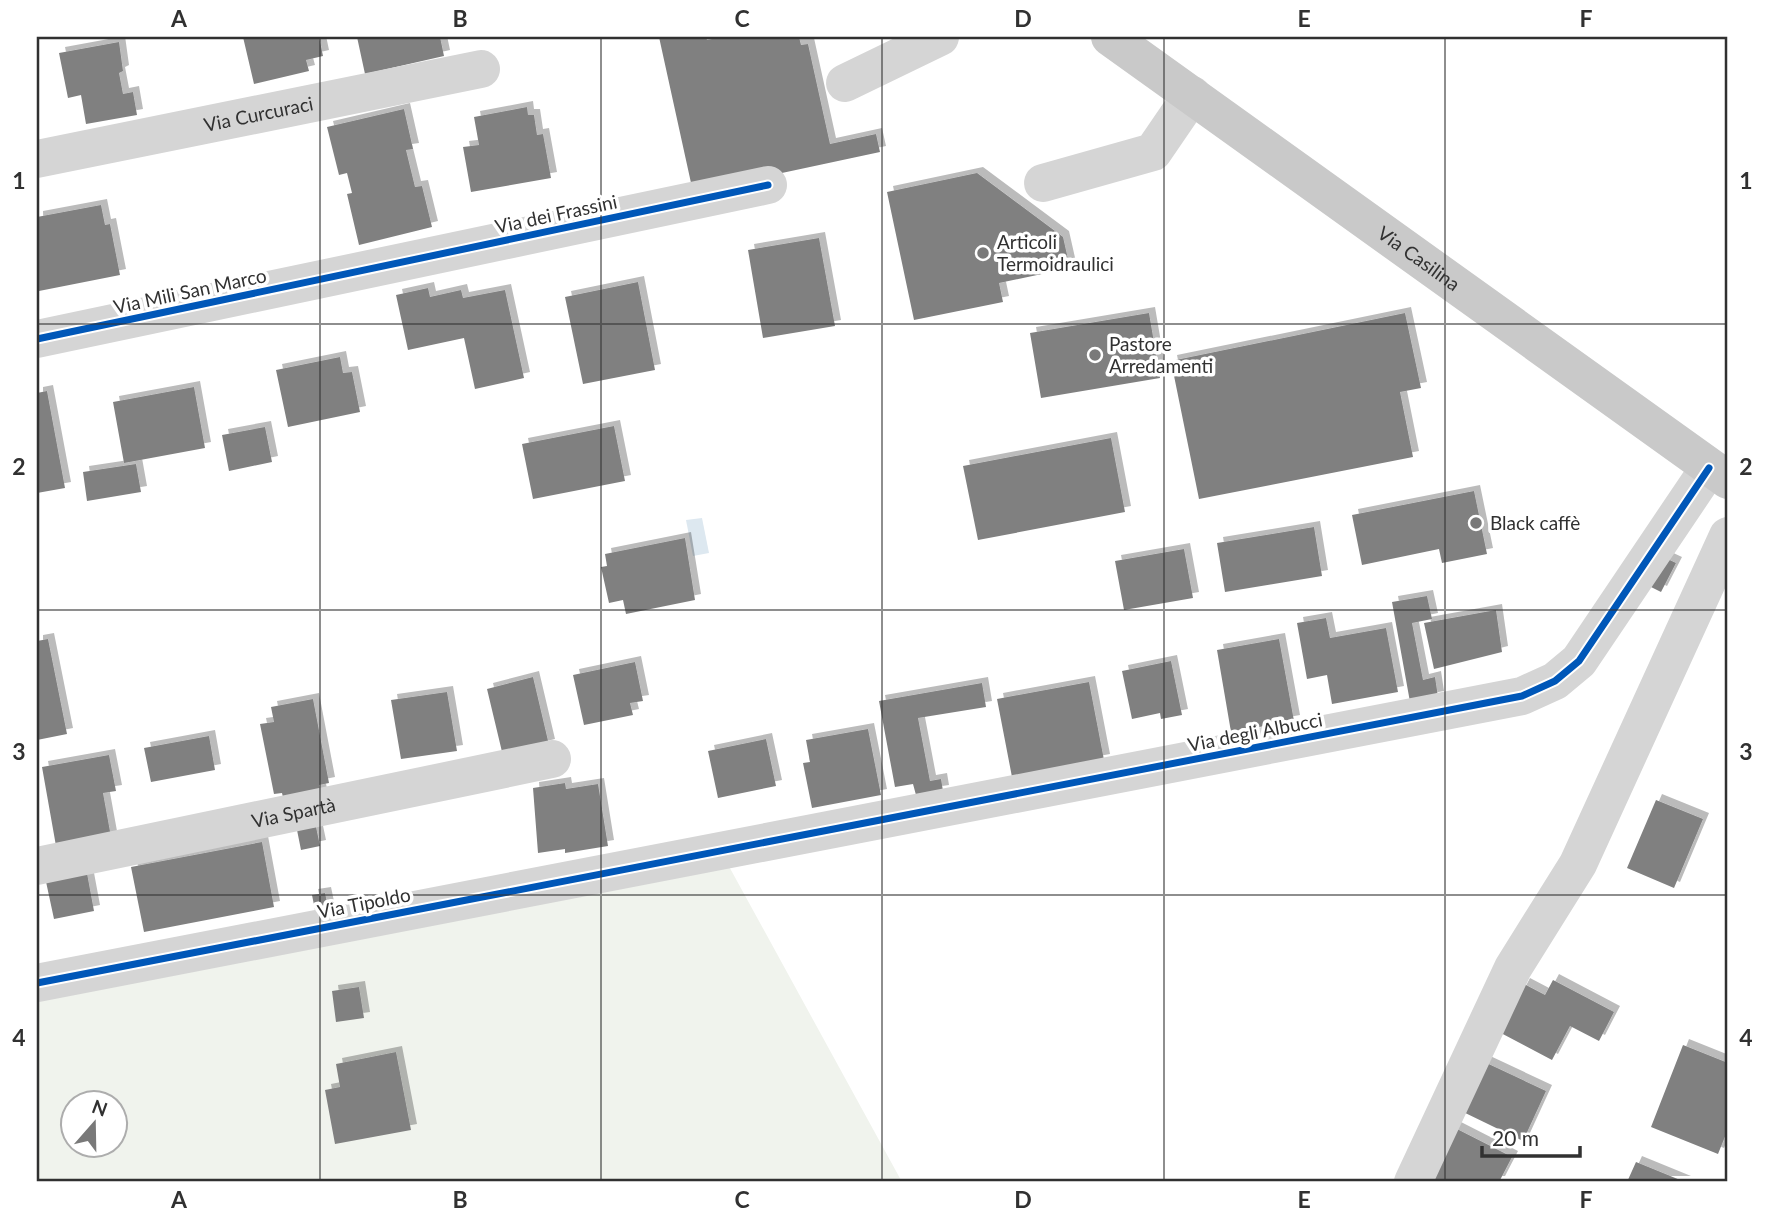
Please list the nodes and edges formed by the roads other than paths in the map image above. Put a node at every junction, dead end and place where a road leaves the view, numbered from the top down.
1 (940, 37) edge
2 (1110, 37) edge
3 (481, 69) dead end
4 (845, 83) dead end
5 (1192, 95) junction
6 (37, 159) edge
7 (1043, 183) dead end
8 (768, 185) dead end
9 (350, 274) joint
10 (37, 339) edge
11 (1718, 474) edge
12 (1728, 536) edge
13 (552, 759) dead end
14 (698, 854) joint
15 (37, 866) edge
16 (37, 984) edge
17 (1413, 1182) edge

1 - 4 street
2 - 5 main road, Via Casilina
3 - 6 street, Via Curcuraci
5 - 7 street
5 - 11 main road, Via Casilina
8 - 9 street, Via dei Frassini
9 - 10 street, Via Mili San Marco
11 - 14 street, Via degli Albucci
12 - 17 street
13 - 15 street, Via Spartà
14 - 16 street, Via Tipoldo

